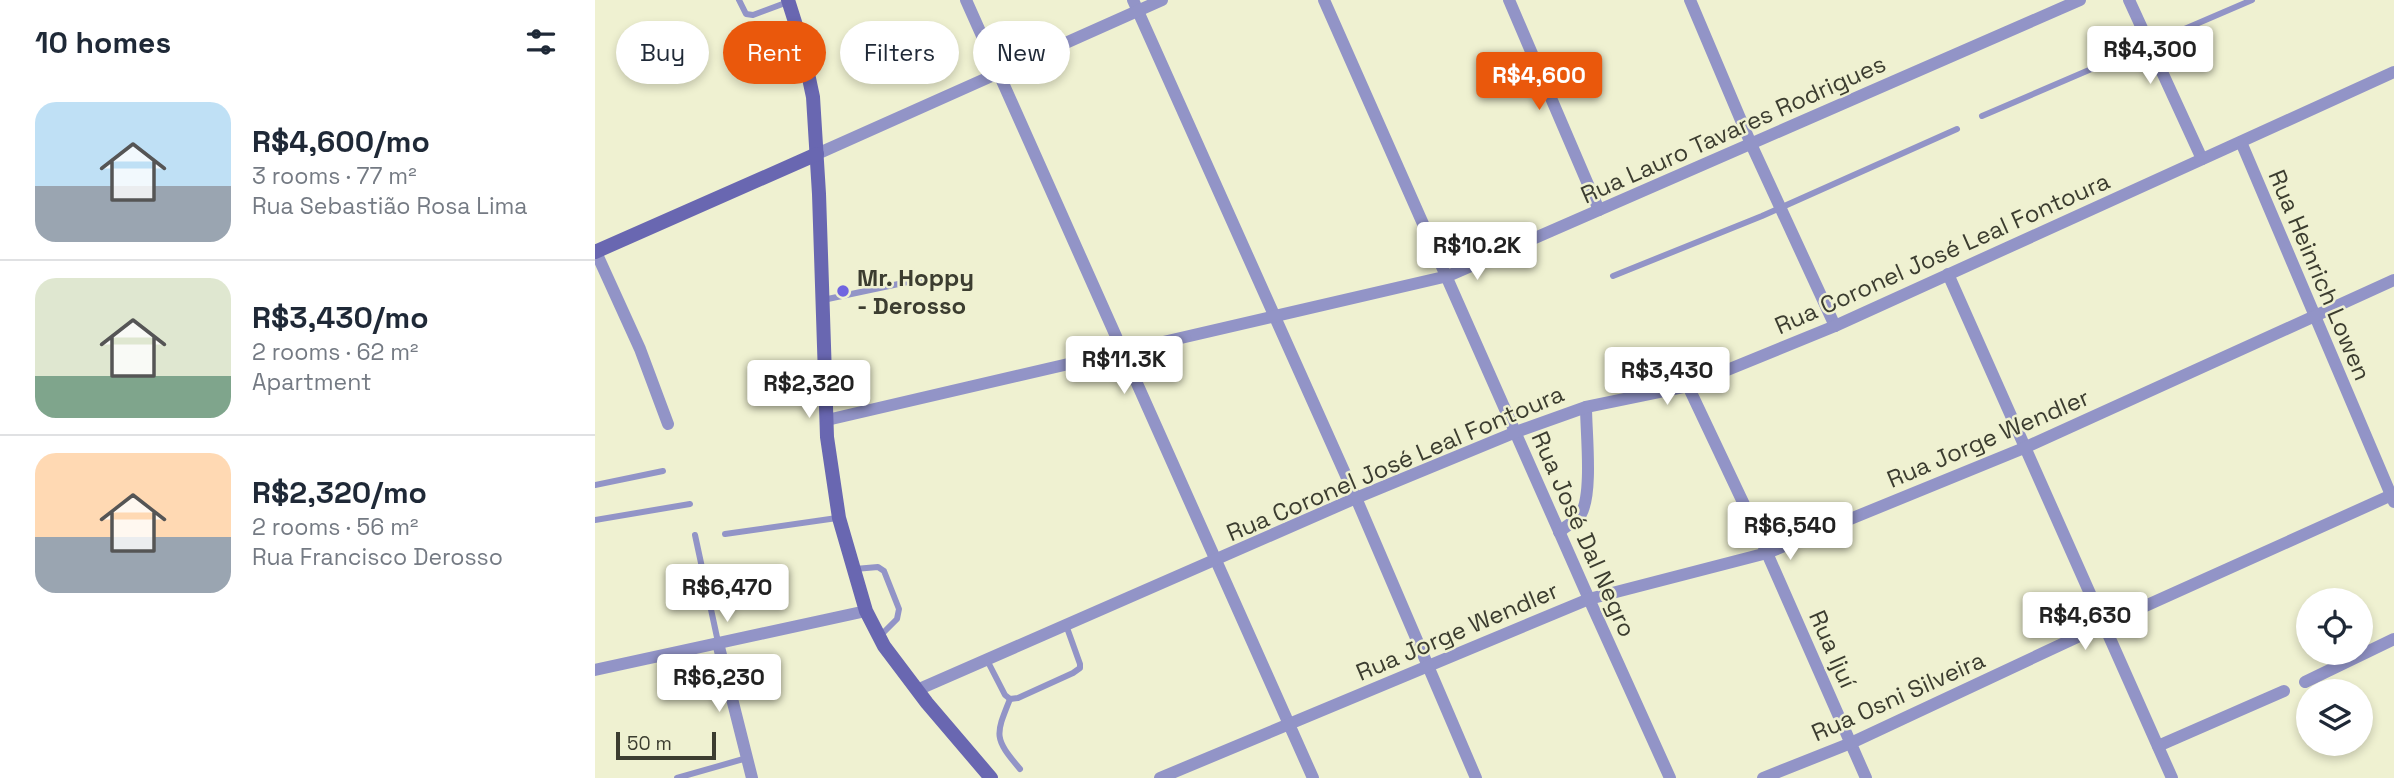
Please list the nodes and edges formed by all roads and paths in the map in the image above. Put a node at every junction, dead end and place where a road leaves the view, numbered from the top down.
1 (739, 0) edge
2 (966, 0) edge
3 (1162, 0) edge
4 (1324, 0) edge
5 (1509, 0) edge
6 (1690, 0) edge
7 (2080, 0) edge
8 (2129, 0) edge
9 (2252, 0) edge
10 (788, 1) edge
11 (1135, 5) edge
12 (975, 21) edge
13 (1070, 37) edge
14 (2149, 44) junction
15 (2394, 72) edge
16 (973, 84) edge
17 (1003, 84) edge
18 (1982, 116) dead end
19 (1957, 129) dead end
20 (2241, 142) junction
21 (1751, 144) junction
22 (817, 154) junction
23 (2202, 159) junction
24 (1780, 208) junction
25 (1599, 210) junction
26 (595, 251) edge
27 (1948, 274) junction
28 (1448, 276) junction
29 (1613, 276) dead end
30 (922, 279) dead end
31 (2394, 279) edge
32 (823, 300) junction
33 (2314, 315) junction
34 (1273, 317) junction
35 (1835, 326) junction
36 (1122, 351) junction
37 (1688, 386) junction
38 (1586, 407) junction
39 (827, 420) junction
40 (668, 424) dead end
41 (1516, 432) junction
42 (2024, 448) junction
43 (663, 471) dead end
44 (595, 485) edge
45 (2393, 498) edge
46 (1356, 499) junction
47 (690, 504) dead end
48 (839, 518) junction
49 (595, 520) edge
50 (1559, 531) junction
51 (725, 534) dead end
52 (695, 535) dead end
53 (1767, 553) junction
54 (1216, 561) junction
55 (854, 569) junction
56 (1589, 599) junction
57 (866, 611) junction
58 (1066, 625) junction
59 (2103, 625) junction
60 (879, 636) junction
61 (2394, 639) edge
62 (718, 643) junction
63 (987, 660) junction
64 (1427, 666) junction
65 (595, 670) edge
66 (2311, 679) edge
67 (917, 690) junction
68 (2284, 691) dead end
69 (1010, 699) junction
70 (1289, 724) junction
71 (1851, 743) junction
72 (2158, 746) junction
73 (747, 758) junction
74 (1020, 769) dead end
75 (677, 778) edge
76 (752, 778) edge
77 (991, 778) edge
78 (1160, 778) edge
79 (1313, 778) edge
80 (1476, 778) edge
81 (1670, 778) edge
82 (1763, 778) edge
83 (1866, 778) edge
84 (2172, 778) edge

1 - 10 lane
2 - 12 street
3 - 11 street
4 - 28 street, Rua José Dal Negro
5 - 25 street
6 - 21 street
7 - 21 street, Rua Lauro Tavares Rodrigues
8 - 14 street
9 - 14 lane
10 - 22 main road
11 - 13 street
11 - 34 street
14 - 18 lane
14 - 23 street
15 - 20 street, Rua Coronel José Leal Fontoura
16 - 22 street
17 - 36 street
19 - 24 lane
20 - 23 street, Rua Coronel José Leal Fontoura
20 - 33 street, Rua Heinrich Lowen
21 - 24 street
21 - 25 street, Rua Lauro Tavares Rodrigues
22 - 26 main road
22 - 32 main road
23 - 27 street, Rua Coronel José Leal Fontoura
24 - 29 lane
24 - 35 street
25 - 28 street, Rua Lauro Tavares Rodrigues
26 - 40 street
27 - 35 street, Rua Coronel José Leal Fontoura
27 - 42 street
28 - 34 street, Rua Lauro Tavares Rodrigues
28 - 41 street, Rua José Dal Negro
30 - 32 lane
31 - 33 street, Rua Jorge Wendler
32 - 39 main road
33 - 42 street, Rua Jorge Wendler
33 - 45 street, Rua Heinrich Lowen
34 - 36 street, Rua Lauro Tavares Rodrigues
34 - 46 street
35 - 37 street, Rua Coronel José Leal Fontoura
36 - 39 street, Rua Lauro Tavares Rodrigues
36 - 54 street
37 - 38 street, Rua Coronel José Leal Fontoura
37 - 53 street, Rua Ijuí
38 - 41 street, Rua Coronel José Leal Fontoura
38 - 50 street
39 - 48 main road
41 - 46 street, Rua Coronel José Leal Fontoura
41 - 50 street, Rua José Dal Negro
42 - 53 street, Rua Jorge Wendler
42 - 59 street
43 - 44 lane
45 - 59 street, Rua Osni Silveira
46 - 54 street, Rua Coronel José Leal Fontoura
46 - 64 street
47 - 49 lane
48 - 51 lane
48 - 55 main road
50 - 56 street, Rua José Dal Negro
52 - 62 lane
53 - 56 street, Rua Jorge Wendler
53 - 71 street, Rua Ijuí
54 - 58 street, Rua Coronel José Leal Fontoura
54 - 70 street
55 - 57 main road
55 - 60 lane
56 - 64 street, Rua Jorge Wendler
56 - 81 street, Rua José Dal Negro
57 - 60 main road
57 - 62 street
58 - 63 street, Rua Coronel José Leal Fontoura
58 - 69 lane
59 - 71 street, Rua Osni Silveira
59 - 72 street
60 - 67 main road
61 - 66 street
62 - 65 street
62 - 73 street
63 - 67 street, Rua Coronel José Leal Fontoura
63 - 69 lane
64 - 70 street, Rua Jorge Wendler
64 - 80 street
67 - 77 main road
68 - 72 street
69 - 74 lane
70 - 78 street, Rua Jorge Wendler
70 - 79 street
71 - 82 street, Rua Osni Silveira
71 - 83 street, Rua Ijuí
72 - 84 street
73 - 75 lane
73 - 76 street

